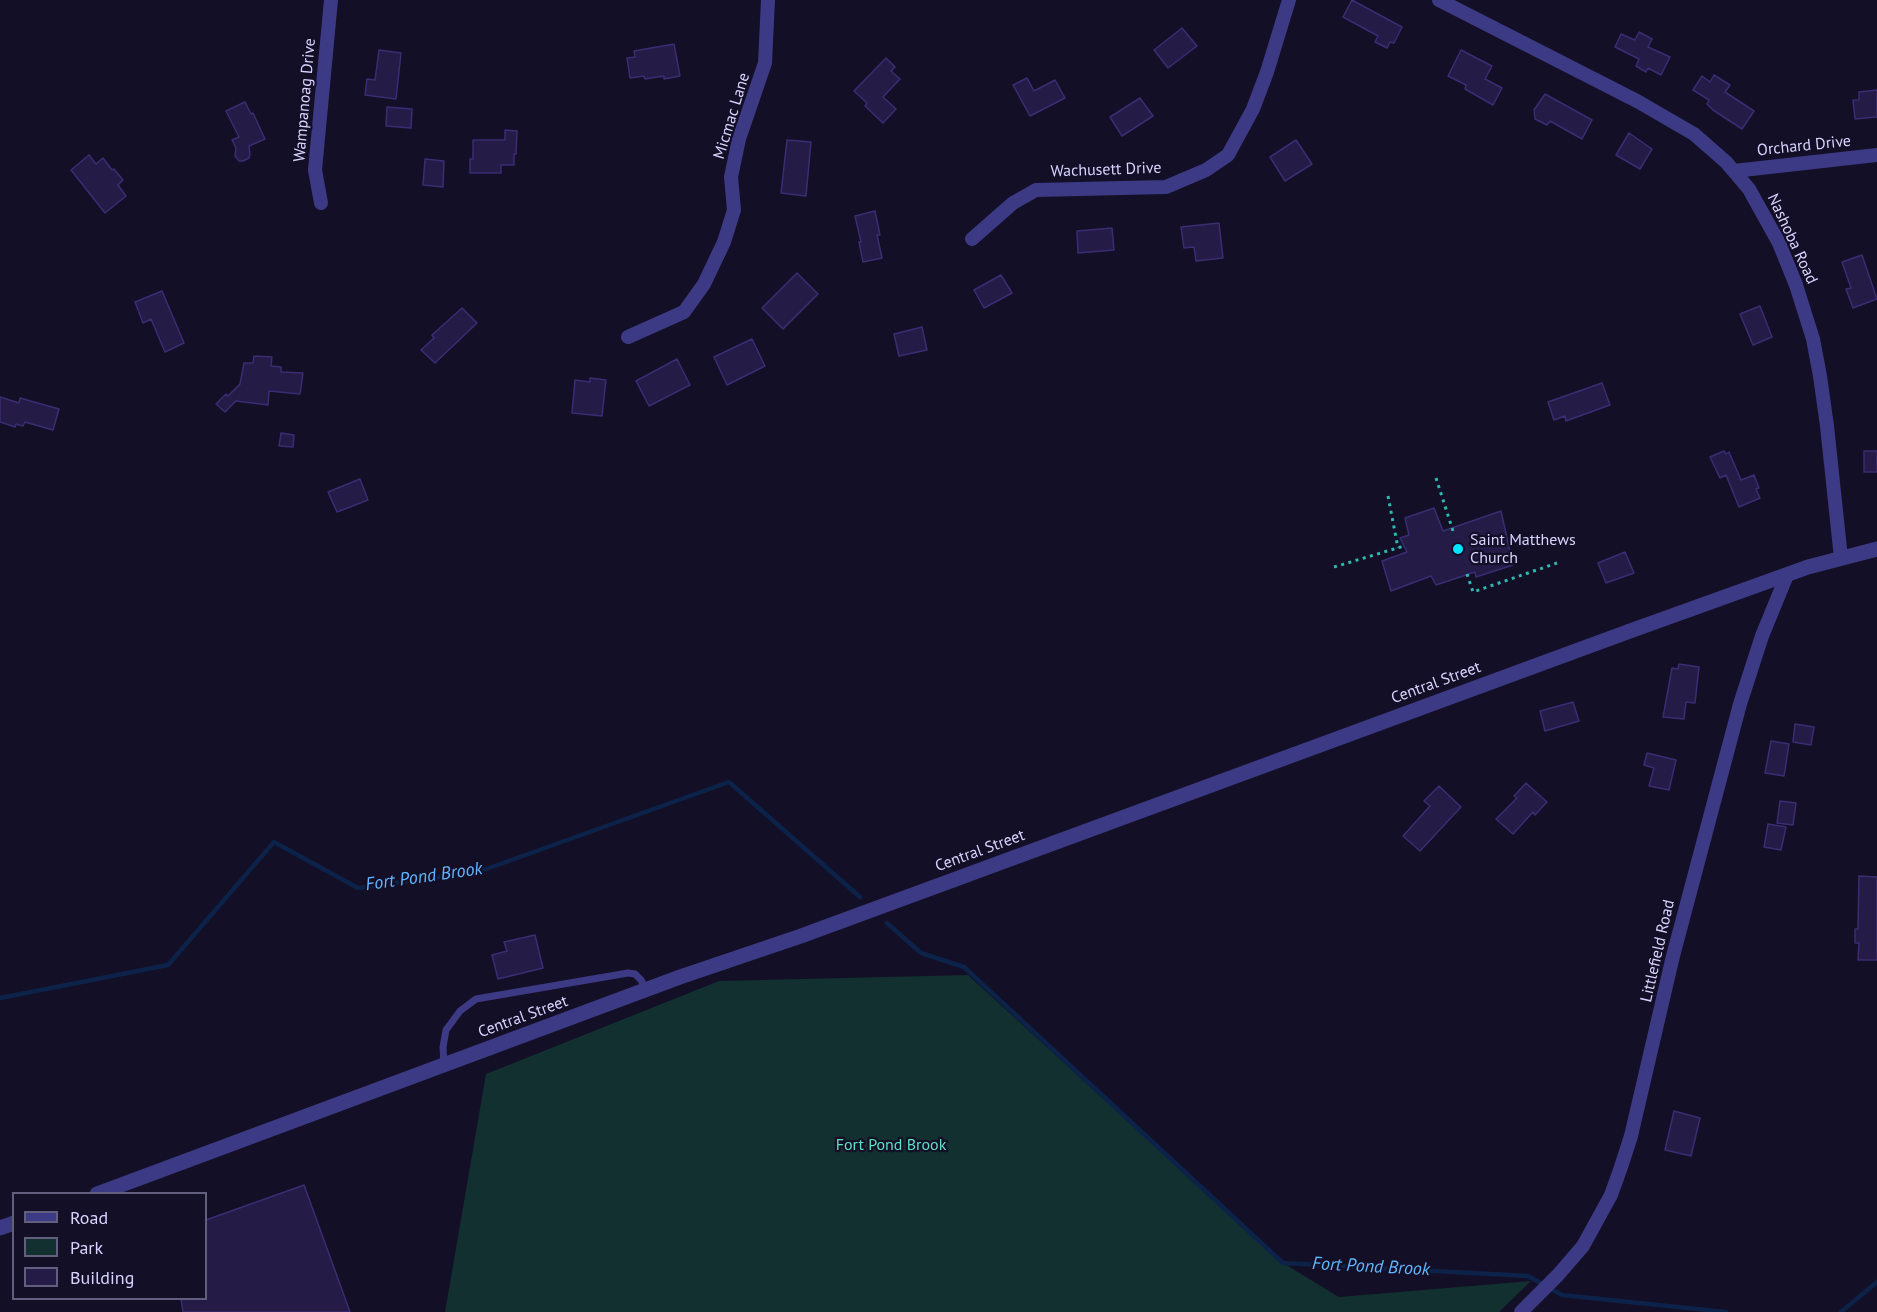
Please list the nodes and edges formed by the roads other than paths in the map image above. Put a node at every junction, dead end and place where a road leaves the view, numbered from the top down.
1 (331, 0) edge
2 (768, 0) edge
3 (1289, 0) edge
4 (1439, 0) edge
5 (1877, 155) edge
6 (1734, 171) junction
7 (321, 203) dead end
8 (972, 239) dead end
9 (628, 337) dead end
10 (1877, 549) edge
11 (1841, 558) junction
12 (1787, 575) junction
13 (647, 991) junction
14 (444, 1065) junction
15 (102, 1192) edge
16 (1521, 1312) edge

1 - 7 street, Wampanoag Drive
2 - 9 street, Micmac Lane
3 - 8 street, Wachusett Drive
4 - 6 street, Nashoba Road
5 - 6 street, Orchard Drive
6 - 11 street, Nashoba Road
10 - 11 street, Central Street
11 - 12 street, Central Street
12 - 13 street, Central Street
12 - 16 street, Littlefield Road
13 - 14 street, Central Street
13 - 14 lane
14 - 15 street, Central Street

